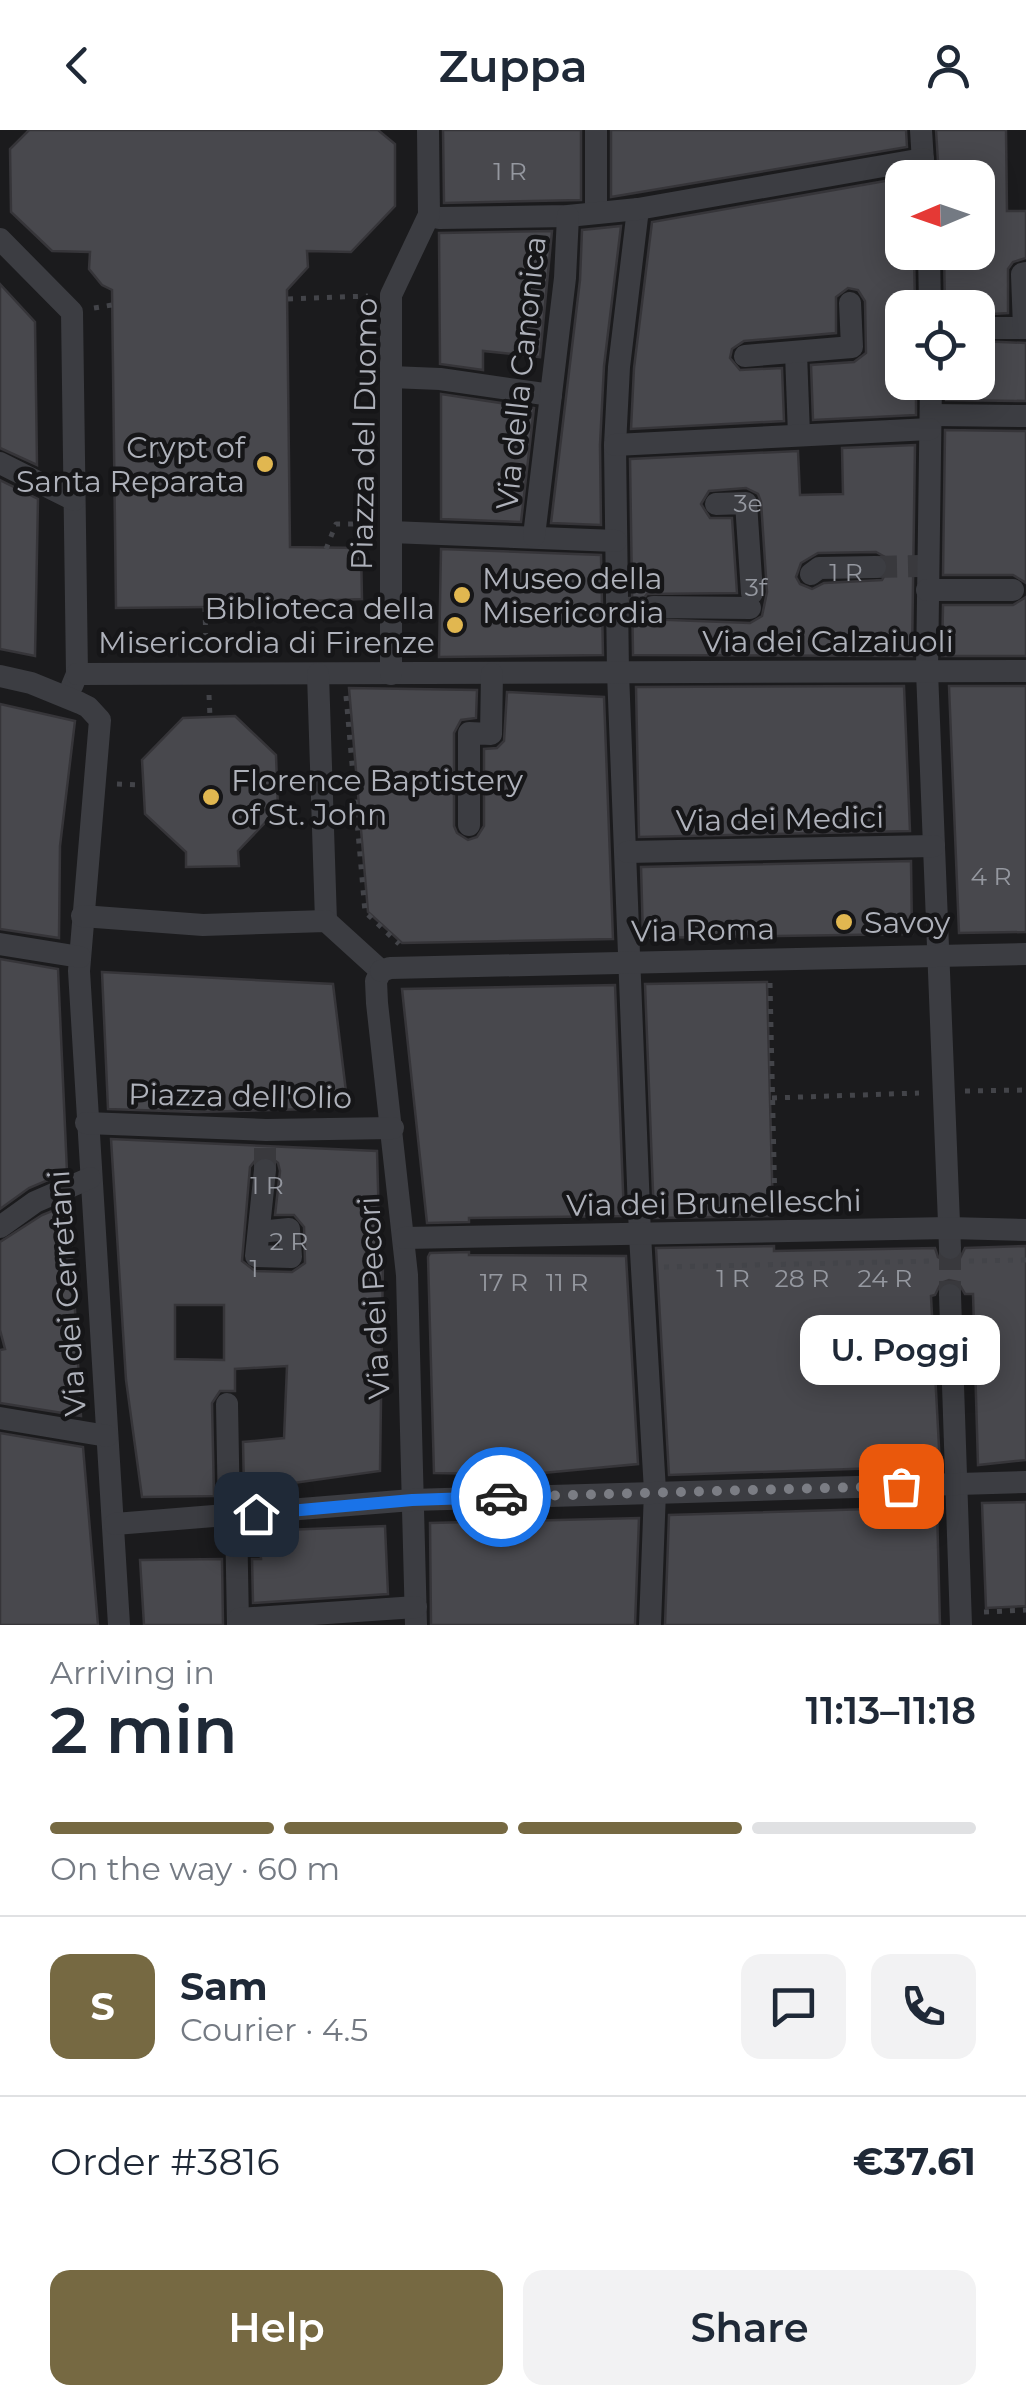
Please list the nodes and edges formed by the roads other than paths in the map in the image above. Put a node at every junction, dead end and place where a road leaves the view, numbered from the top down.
1 (428, 130) edge
2 (596, 130) edge
3 (921, 130) edge
4 (923, 160) edge
5 (885, 174) edge
6 (638, 209) junction
7 (596, 214) junction
8 (429, 215) junction
9 (568, 216) junction
10 (0, 239) edge
11 (1026, 274) edge
12 (850, 303) dead end
13 (995, 328) edge
14 (1025, 328) edge
15 (796, 352) junction
16 (745, 356) dead end
17 (391, 377) junction
18 (551, 395) junction
19 (932, 400) edge
20 (1026, 416) edge
21 (931, 422) junction
22 (799, 435) junction
23 (615, 445) junction
24 (0, 463) edge
25 (74, 500) junction
26 (716, 504) dead end
27 (391, 528) junction
28 (534, 536) junction
29 (616, 541) junction
30 (875, 567) tunnel mouth
31 (812, 574) dead end
32 (927, 590) junction
33 (1013, 590) dead end
34 (654, 608) tunnel mouth
35 (927, 671) junction
36 (1026, 671) edge
37 (618, 673) junction
38 (76, 674) junction
39 (391, 674) junction
40 (492, 674) junction
41 (0, 676) edge
42 (319, 682) junction
43 (78, 702) junction
44 (469, 825) dead end
45 (934, 846) junction
46 (627, 852) junction
47 (82, 916) junction
48 (326, 921) junction
49 (0, 944) edge
50 (1026, 954) edge
51 (939, 955) junction
52 (80, 958) junction
53 (631, 962) junction
54 (381, 971) junction
55 (86, 1124) junction
56 (393, 1128) junction
57 (264, 1170) tunnel mouth
58 (90, 1178) junction
59 (0, 1228) edge
60 (1026, 1230) edge
61 (259, 1232) dead end
62 (640, 1235) junction
63 (404, 1238) junction
64 (955, 1250) junction
65 (950, 1295) tunnel mouth
66 (227, 1404) dead end
67 (0, 1418) edge
68 (107, 1436) junction
69 (1026, 1482) edge
70 (956, 1486) junction
71 (655, 1491) junction
72 (412, 1500) junction
73 (233, 1515) junction
74 (115, 1524) junction
75 (416, 1616) edge
76 (239, 1622) edge
77 (119, 1625) edge
78 (650, 1625) edge
79 (960, 1625) edge

1 - 8 street, Piazza del Duomo
2 - 7 street
3 - 4 street
5 - 6 street
6 - 7 street
6 - 23 street
7 - 9 street
8 - 9 street
8 - 17 street, Piazza del Duomo
9 - 18 street, Via della Canonica
10 - 25 street
11 - 14 street
12 - 15 street
13 - 14 street
15 - 16 street
15 - 22 street
17 - 18 street
17 - 27 street, Piazza del Duomo
18 - 28 street, Via della Canonica
19 - 21 street
20 - 21 street
21 - 22 street
21 - 32 street
22 - 23 street
23 - 29 street
24 - 25 street
25 - 38 street
26 - 34 street
27 - 28 street
27 - 39 street, Piazza del Duomo
28 - 29 street
29 - 37 street
30 - 31 street
32 - 33 street
32 - 35 street
35 - 36 street, Via dei Calzaiuoli
35 - 37 street, Via dei Calzaiuoli
35 - 45 street
37 - 40 street, Via dei Calzaiuoli
37 - 46 street
38 - 42 street
38 - 43 street
39 - 40 street, Via dei Calzaiuoli
39 - 42 street
40 - 44 street
41 - 43 street
42 - 48 street
43 - 47 street, Via dei Cerretani
45 - 46 street, Via dei Medici
45 - 51 street
46 - 53 street
47 - 48 street
47 - 52 street, Via dei Cerretani
48 - 54 street
49 - 52 street
50 - 51 street, Via Roma
51 - 53 street, Via Roma
51 - 64 street
52 - 55 street, Via dei Cerretani
53 - 54 street, Via Roma
53 - 62 street
54 - 56 street, Via dei Pecori
55 - 56 street, Piazza dell'Olio
55 - 58 street, Via dei Cerretani
56 - 63 street, Via dei Pecori
57 - 61 street
58 - 59 street
58 - 68 street, Via dei Cerretani
60 - 64 street, Via dei Brunelleschi
62 - 63 street, Via dei Brunelleschi
62 - 64 street, Via dei Brunelleschi
62 - 71 street
63 - 72 street, Via dei Pecori
65 - 70 street
66 - 73 street
67 - 68 street
68 - 74 street, Via dei Cerretani
69 - 70 street
70 - 71 street
70 - 79 street
71 - 72 street
71 - 78 street
72 - 73 street
72 - 75 street, Via dei Pecori
73 - 74 street
73 - 76 street
74 - 77 street, Via dei Cerretani
75 - 76 street

